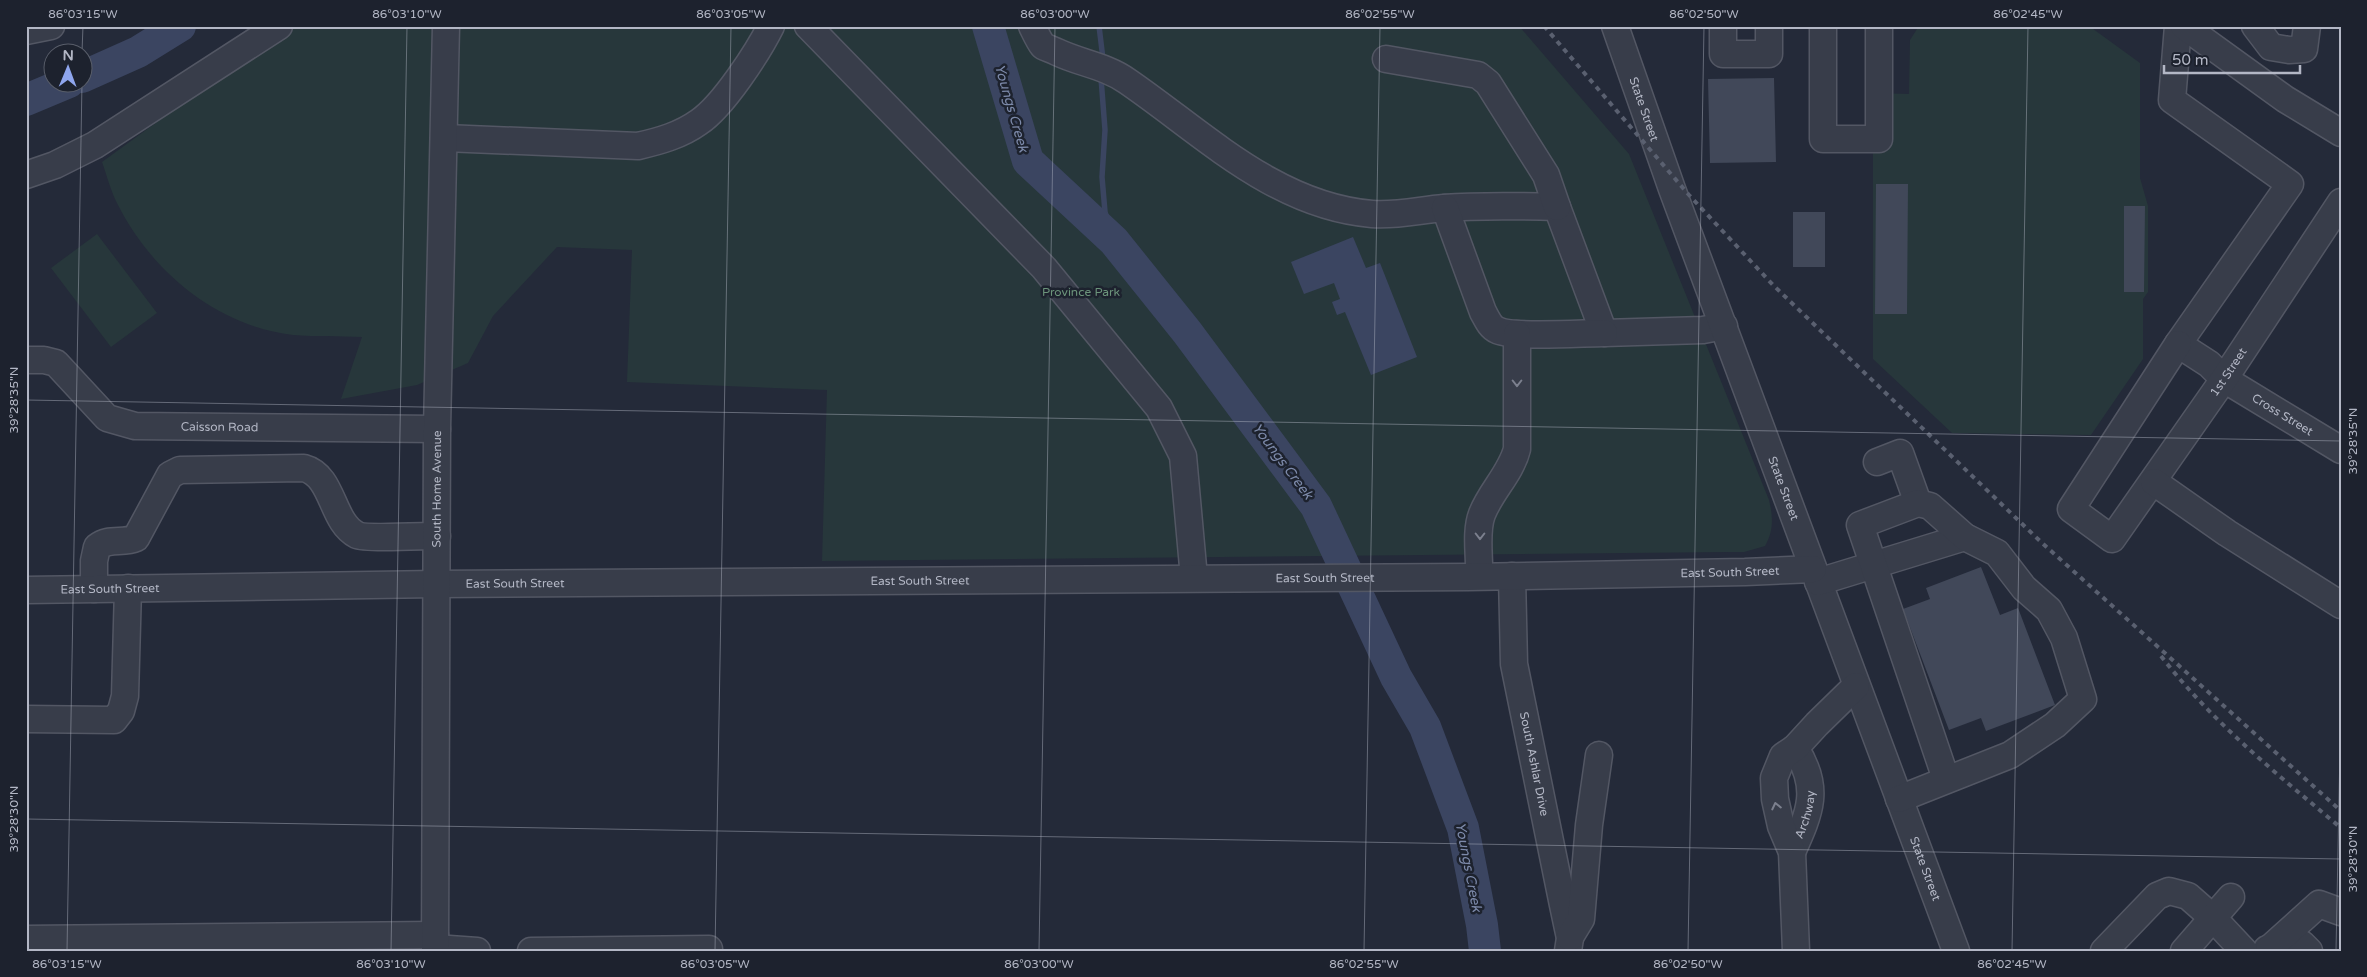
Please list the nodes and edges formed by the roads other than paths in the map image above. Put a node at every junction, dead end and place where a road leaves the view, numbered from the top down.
1 (51, 26) edge
2 (279, 26) edge
3 (446, 26) edge
4 (771, 26) edge
5 (808, 26) edge
6 (1032, 26) edge
7 (1615, 26) edge
8 (1723, 26) edge
9 (1769, 26) edge
10 (1823, 26) edge
11 (1879, 26) edge
12 (2178, 26) edge
13 (2184, 26) edge
14 (2254, 26) edge
15 (2306, 26) edge
16 (26, 31) edge
17 (1386, 59) dead end
18 (2341, 133) edge
19 (445, 138) junction
20 (26, 175) edge
21 (2341, 202) edge
22 (1557, 207) junction
23 (1444, 208) junction
24 (1724, 326) junction
25 (1604, 333) junction
26 (1517, 334) junction
27 (2178, 344) junction
28 (26, 360) edge
29 (2224, 379) junction
30 (437, 429) junction
31 (2341, 450) edge
32 (1877, 462) dead end
33 (2154, 482) junction
34 (1918, 503) junction
35 (438, 536) junction
36 (1966, 537) junction
37 (1873, 566) junction
38 (1816, 575) junction
39 (1512, 576) junction
40 (1474, 577) junction
41 (1194, 578) junction
42 (437, 584) junction
43 (128, 588) junction
44 (94, 589) junction
45 (26, 590) edge
46 (2341, 605) edge
47 (1856, 686) junction
48 (26, 719) edge
49 (1795, 748) junction
50 (1599, 755) dead end
51 (1946, 780) junction
52 (1898, 799) junction
53 (1792, 852) junction
54 (2231, 897) dead end
55 (2341, 912) edge
56 (2213, 918) junction
57 (26, 939) edge
58 (1569, 944) edge
59 (435, 945) edge
60 (709, 948) dead end
61 (2247, 949) edge
62 (478, 951) edge
63 (531, 951) edge
64 (1796, 951) edge
65 (1956, 951) edge
66 (2104, 951) edge
67 (2184, 951) edge
68 (2309, 951) edge

1 - 16 street
2 - 20 street
3 - 19 street, South Home Avenue
4 - 19 street
5 - 41 street
6 - 23 street
7 - 24 street, State Street
8 - 9 street
10 - 11 street
12 - 27 street
13 - 18 street
14 - 15 street
17 - 22 street
19 - 30 street, South Home Avenue
21 - 29 street, 1st Street
22 - 23 street
22 - 25 street
23 - 26 street
24 - 25 street
24 - 38 street, State Street
25 - 26 street
26 -> 40 street
27 - 29 street, Cross Street
27 - 33 street, 1st Street
28 - 30 street, Caisson Road
29 - 31 street, Cross Street
29 - 33 street, 1st Street
30 - 35 street, South Home Avenue
32 - 34 street
33 - 46 street
34 - 36 street
34 - 37 street
35 - 42 street, South Home Avenue
35 - 44 street
36 - 37 street, East South Street
36 - 51 street
37 - 38 street, East South Street
37 - 51 street
38 - 39 street, East South Street
38 - 47 street, State Street
39 - 40 street, East South Street
39 - 58 street, South Ashlar Drive
40 - 41 street, East South Street
41 - 42 street, East South Street
42 - 43 street, East South Street
42 - 59 street, South Home Avenue
43 - 44 street, East South Street
43 - 48 street
44 - 45 street, East South Street
47 - 49 street, Archway
47 - 52 street, State Street
49 - 53 street, Archway
53 -> 49 street, Archway
50 - 58 street
51 - 52 street
52 - 65 street, State Street
53 - 64 street, Archway
54 - 56 street
55 - 61 street
56 - 61 street
56 - 66 street
56 - 67 street
57 - 59 street
59 - 62 street
60 - 63 street
61 - 68 street

